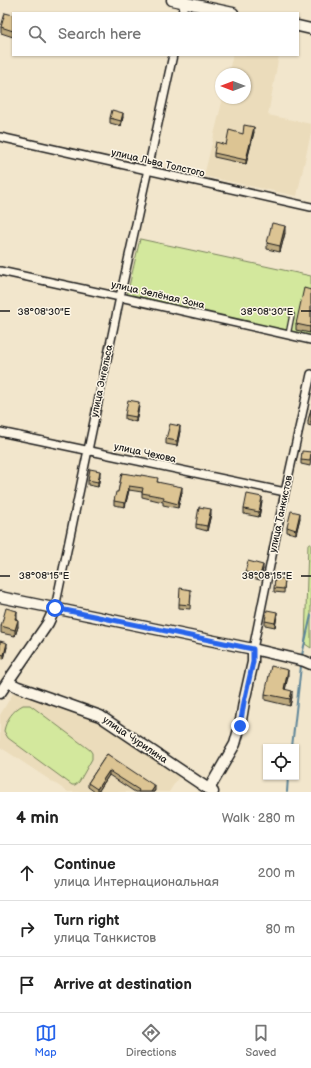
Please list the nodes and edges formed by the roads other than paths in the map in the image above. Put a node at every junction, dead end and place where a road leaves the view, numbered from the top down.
1 (172, 0) edge
2 (184, 5) edge
3 (227, 12) edge
4 (299, 26) edge
5 (311, 29) edge
6 (173, 56) edge
7 (0, 137) edge
8 (148, 171) junction
9 (311, 207) edge
10 (0, 272) edge
11 (120, 297) junction
12 (292, 315) dead end
13 (288, 335) junction
14 (311, 340) edge
15 (311, 374) edge
16 (0, 432) edge
17 (87, 451) junction
18 (285, 492) junction
19 (0, 597) edge
20 (55, 608) junction
21 (253, 649) junction
22 (311, 664) edge
23 (8, 682) junction
24 (0, 693) edge
25 (211, 791) edge

1 - 2 main road
2 - 3 main road
4 - 5 main road
6 - 8 street, улица Энгельса
7 - 8 street, улица Льва Толстого
8 - 9 street, улица Льва Толстого
8 - 11 street, улица Энгельса
10 - 11 street, улица Зелёная Зона
11 - 13 street, улица Зелёная Зона
11 - 17 street, улица Энгельса
12 - 13 lane
13 - 14 street, улица Зелёная Зона
15 - 18 street, улица Танкистов
16 - 17 street, улица Чехова
17 - 18 street, улица Чехова
17 - 20 street, улица Энгельса
18 - 21 street, улица Танкистов
19 - 20 main road
20 - 21 main road
20 - 23 main road, улица Энгельса
21 - 22 main road
21 - 25 main road, улица Танкистов
23 - 24 main road, улица Энгельса
23 - 25 main road, улица Чурилина

